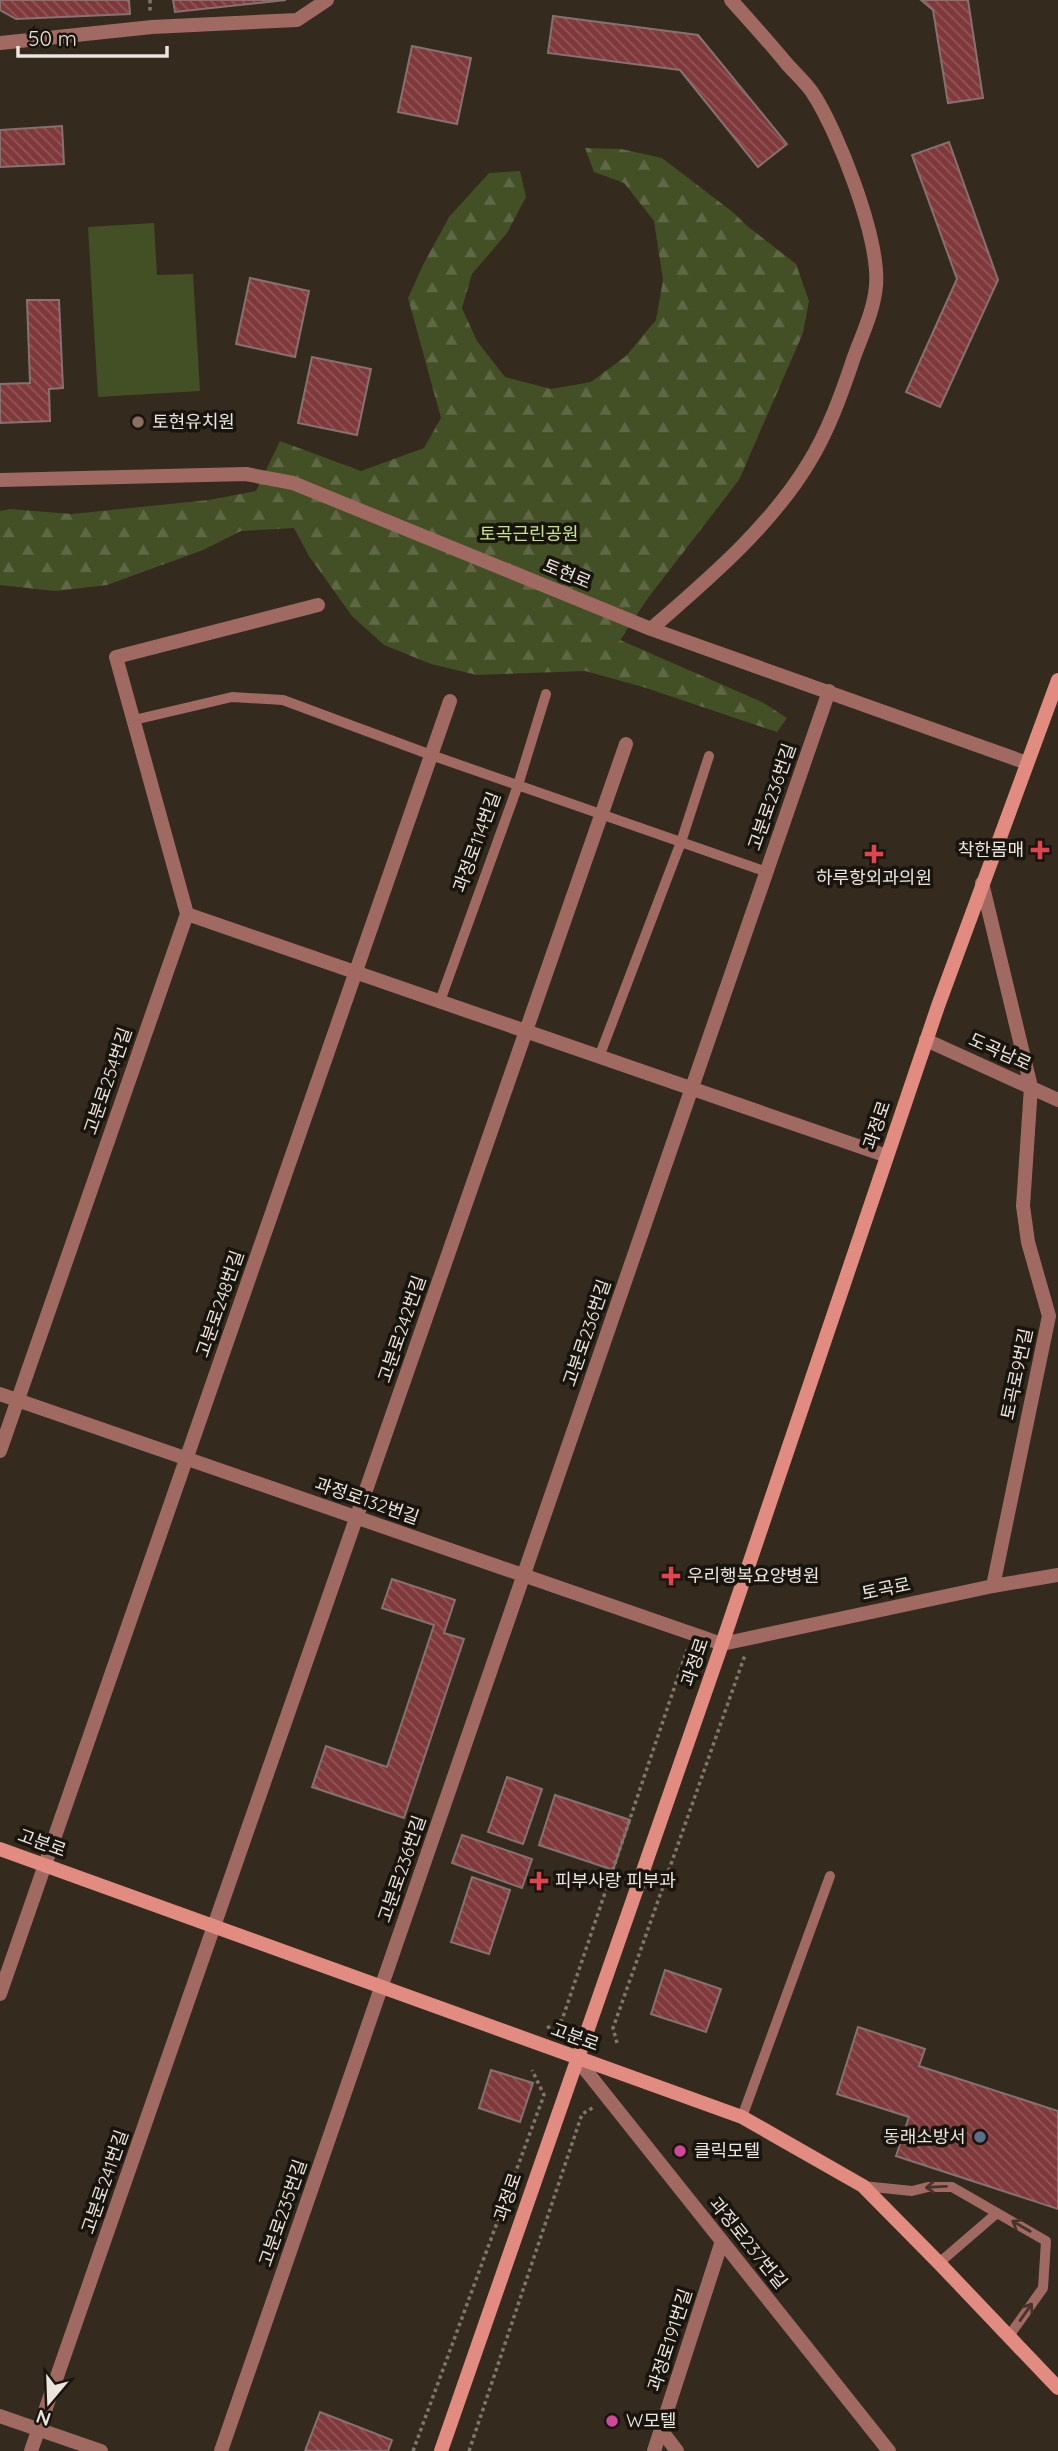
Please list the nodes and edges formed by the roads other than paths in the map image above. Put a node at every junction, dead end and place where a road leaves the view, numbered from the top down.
1 (327, 0) edge
2 (731, 0) edge
3 (0, 43) edge
4 (0, 480) edge
5 (318, 605) dead end
6 (651, 629) junction
7 (1058, 680) edge
8 (829, 691) junction
9 (546, 694) dead end
10 (450, 701) dead end
11 (134, 720) junction
12 (626, 744) dead end
13 (431, 755) junction
14 (709, 756) dead end
15 (1027, 763) junction
16 (518, 785) junction
17 (601, 814) junction
18 (681, 842) junction
19 (767, 872) junction
20 (982, 883) junction
21 (187, 914) junction
22 (356, 972) junction
23 (440, 1002) junction
24 (526, 1031) junction
25 (926, 1040) junction
26 (599, 1056) junction
27 (1031, 1087) junction
28 (692, 1089) junction
29 (1058, 1100) edge
30 (887, 1156) junction
31 (0, 1394) edge
32 (18, 1400) junction
33 (0, 1451) edge
34 (186, 1458) junction
35 (356, 1517) junction
36 (523, 1575) junction
37 (1058, 1575) edge
38 (993, 1586) junction
39 (722, 1644) junction
40 (0, 1849) edge
41 (44, 1865) junction
42 (830, 1875) dead end
43 (214, 1927) junction
44 (381, 1987) junction
45 (0, 1994) edge
46 (576, 2058) junction
47 (742, 2117) junction
48 (863, 2186) junction
49 (997, 2213) junction
50 (722, 2241) junction
51 (939, 2263) junction
52 (1009, 2336) junction
53 (1058, 2388) edge
54 (0, 2416) edge
55 (39, 2430) junction
56 (661, 2430) junction
57 (32, 2451) edge
58 (101, 2451) edge
59 (221, 2451) edge
60 (441, 2451) edge
61 (654, 2451) edge
62 (677, 2451) edge
63 (889, 2451) edge

1 - 3 street
2 - 6 street
4 - 6 street, 토현로
5 - 11 street
6 - 8 street, 토현로
7 - 15 main road, 과정로
8 - 15 street, 토현로
8 - 19 street, 고분로236번길
9 - 16 lane, 과정로114번길
10 - 13 street, 고분로248번길
11 - 13 lane
11 - 21 street
12 - 17 street, 고분로242번길
13 - 16 lane
13 - 22 street, 고분로248번길
14 - 18 lane
15 - 20 main road, 과정로
16 - 17 lane
16 - 23 lane, 과정로114번길
17 - 18 lane
17 - 24 street, 고분로242번길
18 - 19 lane
18 - 26 lane
19 - 28 street, 고분로236번길
20 - 25 main road, 과정로
20 - 27 street
21 - 22 street
21 - 32 street, 고분로254번길
22 - 23 street
22 - 34 street, 고분로248번길
23 - 24 street
24 - 26 street
24 - 35 street, 고분로242번길
25 - 27 street, 도곡남로
25 - 30 main road, 과정로
26 - 28 street
27 - 29 street, 도곡남로
27 - 38 street, 토곡로9번길
28 - 30 street
28 - 36 street, 고분로236번길
30 - 39 main road, 과정로
31 - 32 street, 과정로132번길
32 - 33 street, 고분로254번길
32 - 34 street, 과정로132번길
34 - 35 street, 과정로132번길
34 - 41 street, 고분로248번길
35 - 36 street, 과정로132번길
35 - 43 street, 고분로242번길
36 - 39 street, 과정로132번길
36 - 44 street, 고분로236번길
37 - 38 street, 토곡로
38 - 39 street, 토곡로
39 - 46 main road, 과정로
40 - 41 main road, 고분로
41 - 43 main road, 고분로
41 - 45 street, 고분로248번길
42 - 47 lane
43 - 44 main road, 고분로
43 - 55 street, 고분로241번길
44 - 46 main road, 고분로
44 - 59 street, 고분로235번길
46 - 47 main road, 고분로
46 - 50 street, 과정로237번길
46 - 60 main road, 과정로
47 - 48 main road, 고분로
49 -> 48 lane
48 - 51 main road, 고분로
49 - 51 lane
52 -> 49 lane
50 - 56 street, 과정로191번길
50 - 63 street, 과정로237번길
51 - 52 main road, 고분로
52 - 53 main road, 고분로
54 - 55 street
55 - 57 street, 고분로241번길
55 - 58 street
56 - 61 street, 과정로191번길
56 - 62 street

